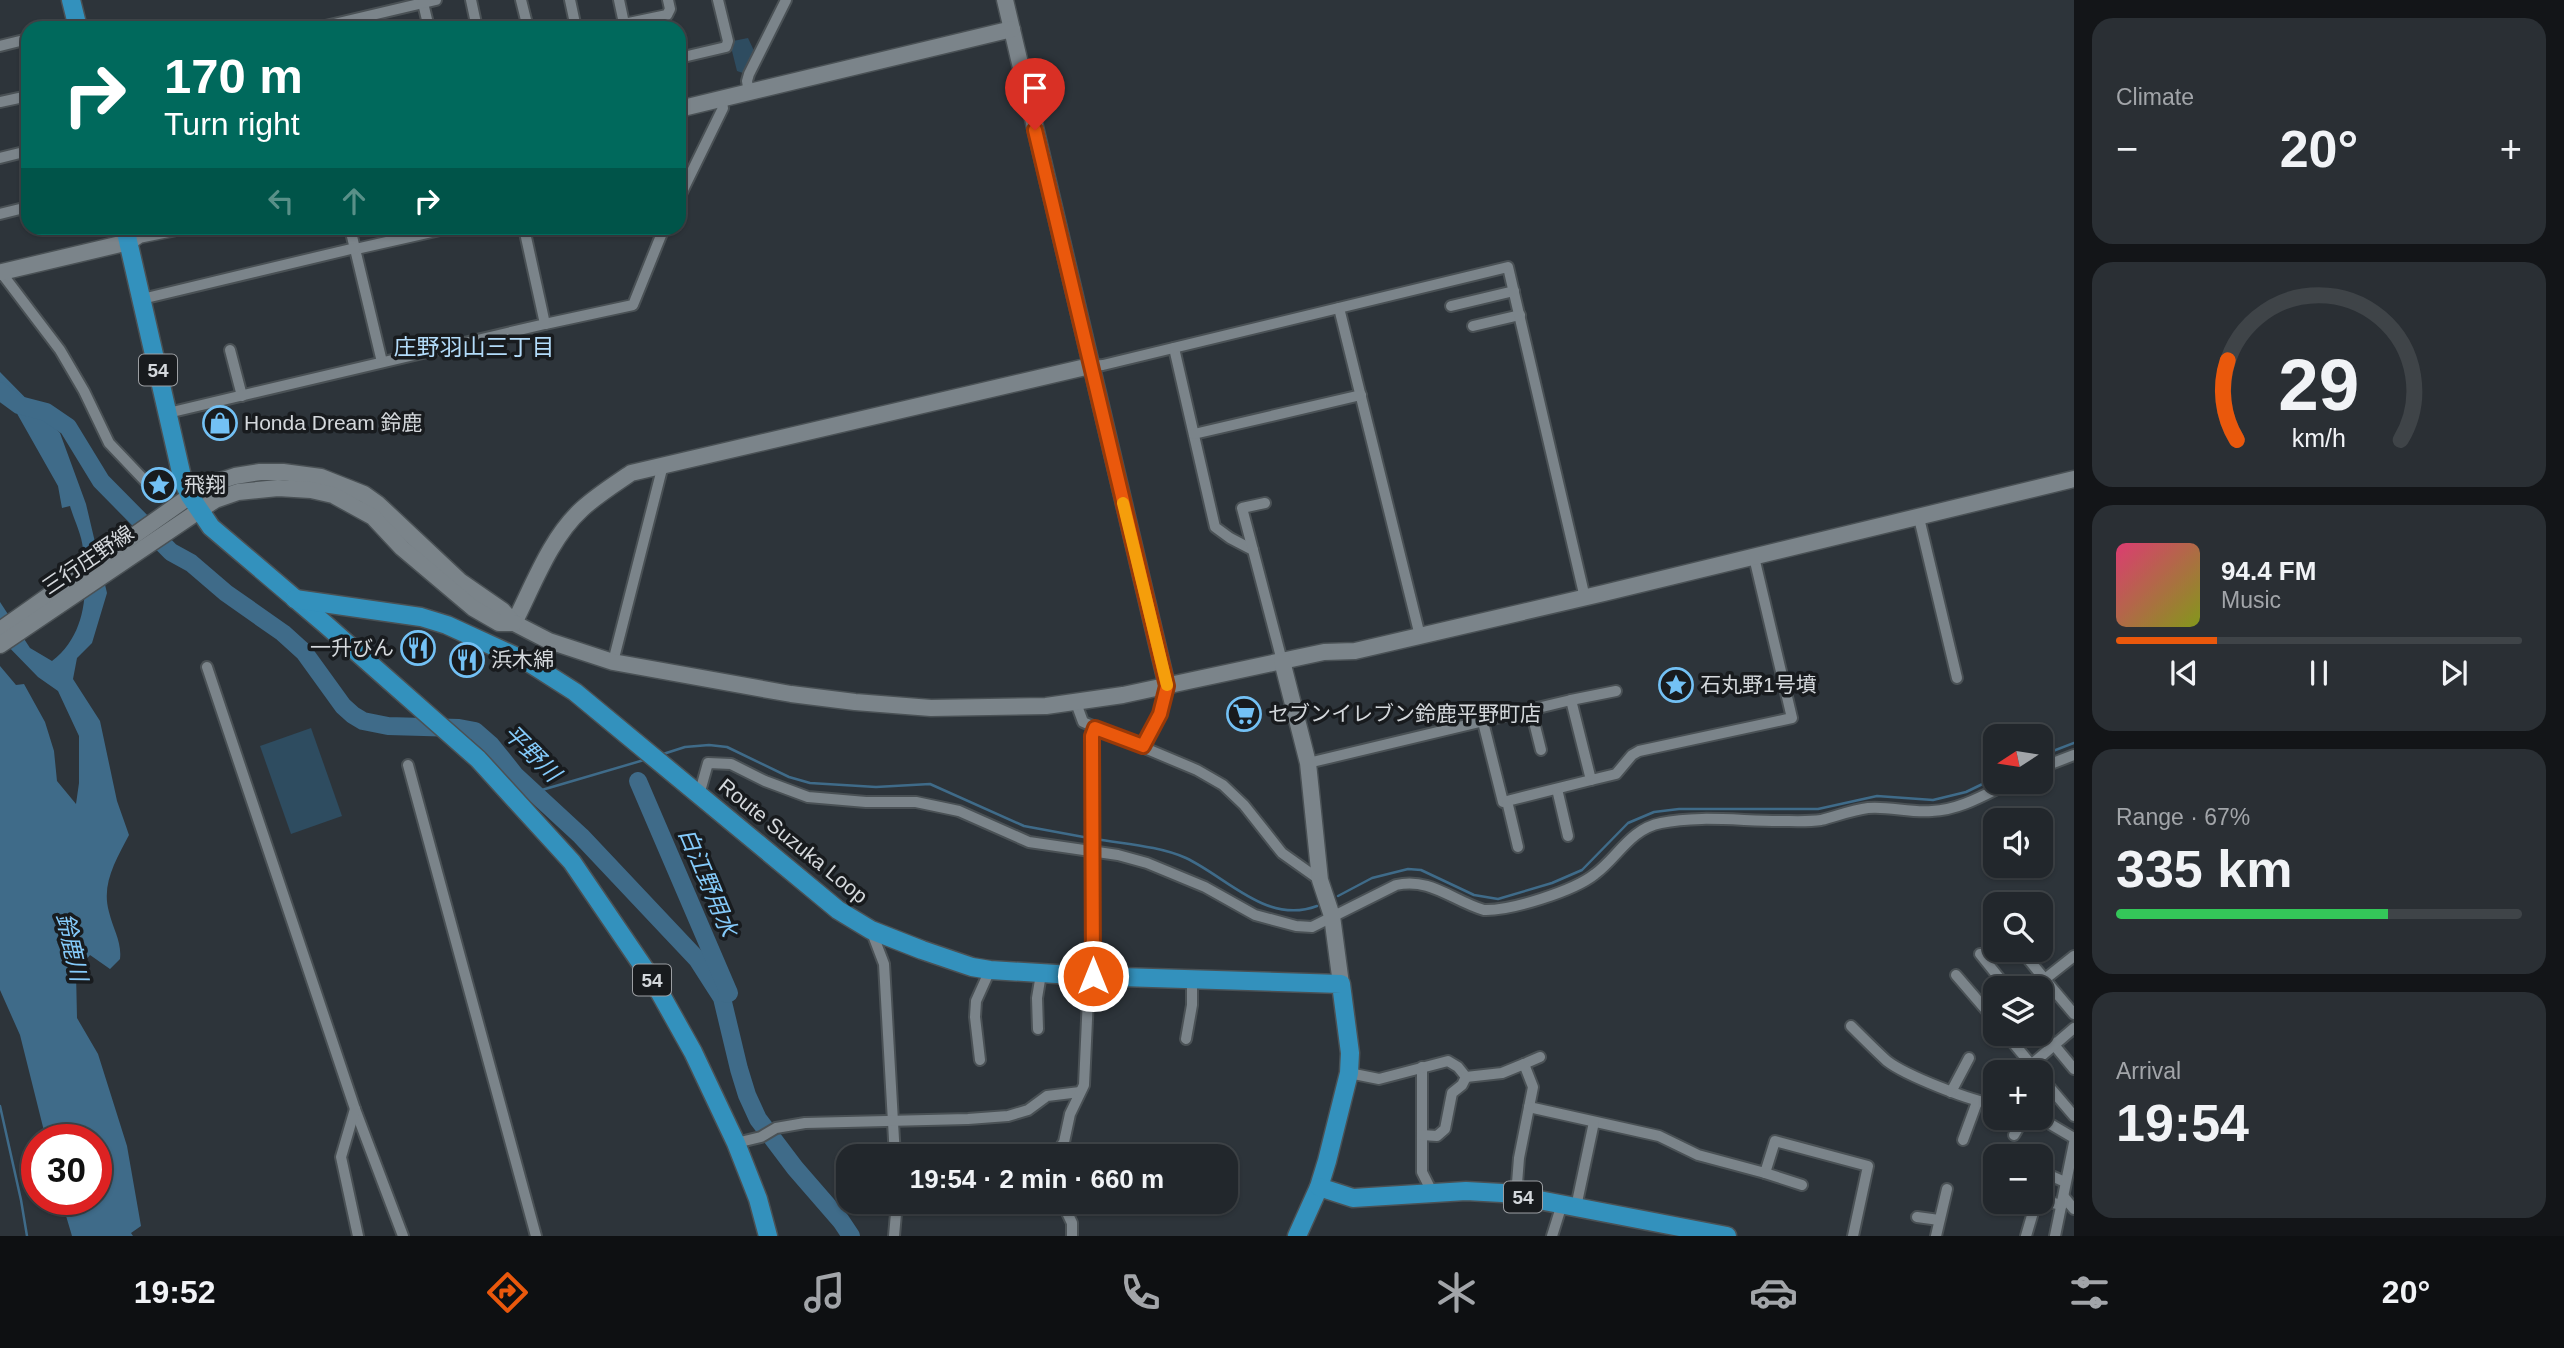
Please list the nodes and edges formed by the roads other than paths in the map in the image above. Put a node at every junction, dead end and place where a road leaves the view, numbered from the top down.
1 (71, 0) edge
2 (436, 0) edge
3 (471, 0) edge
4 (521, 0) edge
5 (570, 0) edge
6 (619, 0) edge
7 (668, 0) edge
8 (718, 0) edge
9 (786, 0) edge
10 (1005, 0) edge
11 (423, 3) junction
12 (378, 14) junction
13 (76, 21) edge
14 (352, 21) edge
15 (380, 21) edge
16 (427, 21) edge
17 (476, 21) edge
18 (526, 21) edge
19 (574, 21) edge
20 (624, 21) edge
21 (644, 21) edge
22 (1012, 29) junction
23 (21, 41) edge
24 (0, 46) edge
25 (686, 56) edge
26 (749, 93) junction
27 (21, 98) edge
28 (721, 99) junction
29 (0, 102) edge
30 (686, 107) edge
31 (21, 153) edge
32 (0, 158) edge
33 (694, 168) junction
34 (686, 170) edge
35 (686, 184) edge
36 (21, 209) edge
37 (0, 214) edge
38 (127, 235) edge
39 (352, 235) edge
40 (418, 235) edge
41 (526, 235) edge
42 (661, 235) edge
43 (355, 249) junction
44 (1, 271) edge
45 (1514, 291) junction
46 (142, 299) junction
47 (1451, 306) dead end
48 (1339, 308) junction
49 (1520, 315) junction
50 (545, 324) junction
51 (1473, 326) dead end
52 (1174, 348) junction
53 (230, 350) dead end
54 (382, 362) junction
55 (1090, 366) junction
56 (1361, 395) junction
57 (242, 396) junction
58 (167, 413) junction
59 (1194, 434) junction
60 (663, 465) junction
61 (2074, 479) edge
62 (148, 484) dead end
63 (195, 503) junction
64 (1265, 503) dead end
65 (177, 515) junction
66 (1919, 518) junction
67 (1253, 550) junction
68 (1754, 556) junction
69 (1585, 598) junction
70 (295, 599) junction
71 (351, 608) junction
72 (514, 623) junction
73 (325, 624) junction
74 (0, 630) edge
75 (1419, 636) junction
76 (0, 645) edge
77 (1282, 660) junction
78 (613, 662) junction
79 (207, 667) dead end
80 (1956, 678) dead end
81 (1167, 686) junction
82 (1616, 691) dead end
83 (1571, 700) junction
84 (1076, 703) junction
85 (1531, 710) junction
86 (1483, 722) junction
87 (1095, 728) junction
88 (1143, 746) junction
89 (1541, 750) dead end
90 (2074, 755) edge
91 (1308, 763) junction
92 (2053, 763) edge
93 (408, 765) dead end
94 (1591, 780) junction
95 (1557, 789) junction
96 (1985, 794) edge
97 (699, 795) junction
98 (1507, 802) junction
99 (1568, 836) dead end
100 (1518, 847) dead end
101 (1094, 849) junction
102 (1320, 880) junction
103 (1332, 916) junction
104 (871, 930) junction
105 (1980, 954) dead end
106 (2073, 959) edge
107 (2030, 962) edge
108 (990, 970) junction
109 (1041, 974) junction
110 (1956, 975) dead end
111 (1091, 976) junction
112 (1998, 976) edge
113 (2041, 976) edge
114 (2046, 976) edge
115 (1192, 979) junction
116 (1341, 984) junction
117 (2053, 990) edge
118 (1983, 1006) edge
119 (2074, 1014) edge
120 (1852, 1026) dead end
121 (2074, 1028) edge
122 (1038, 1029) dead end
123 (1186, 1039) dead end
124 (2054, 1045) junction
125 (2016, 1046) edge
126 (1539, 1057) dead end
127 (1969, 1058) dead end
128 (980, 1060) dead end
129 (2027, 1060) edge
130 (2044, 1060) edge
131 (1524, 1064) junction
132 (1422, 1067) junction
133 (2074, 1069) edge
134 (1349, 1073) junction
135 (1466, 1077) junction
136 (2053, 1090) edge
137 (1080, 1092) junction
138 (1951, 1092) junction
139 (1977, 1102) junction
140 (1983, 1103) edge
141 (1529, 1107) junction
142 (355, 1109) junction
143 (2073, 1112) edge
144 (893, 1122) junction
145 (1594, 1122) junction
146 (2053, 1126) edge
147 (2017, 1130) edge
148 (1422, 1135) junction
149 (2014, 1135) dead end
150 (2074, 1138) edge
151 (1964, 1140) dead end
152 (736, 1143) junction
153 (2074, 1143) edge
154 (894, 1144) edge
155 (1063, 1144) edge
156 (1765, 1173) junction
157 (2053, 1177) edge
158 (2070, 1184) edge
159 (1802, 1185) dead end
160 (1319, 1187) junction
161 (1947, 1189) dead end
162 (1433, 1194) junction
163 (1516, 1196) junction
164 (2063, 1199) junction
165 (2053, 1200) edge
166 (1569, 1205) junction
167 (2074, 1209) edge
168 (896, 1214) edge
169 (1068, 1214) edge
170 (2034, 1214) edge
171 (1917, 1217) dead end
172 (1939, 1220) junction
173 (358, 1236) edge
174 (403, 1236) edge
175 (536, 1236) edge
176 (768, 1236) edge
177 (894, 1236) edge
178 (1072, 1236) edge
179 (1297, 1236) edge
180 (1552, 1236) edge
181 (1727, 1236) edge
182 (1853, 1236) edge
183 (1936, 1236) edge
184 (2026, 1236) edge
185 (2055, 1236) edge

1 - 13 main road
2 - 11 street
3 - 17 street
4 - 18 street
5 - 19 street
6 - 20 street
7 - 21 street
8 - 25 street
9 - 26 street
10 - 22 street
11 - 12 street
11 - 16 street
12 - 14 street
12 - 15 street
22 - 26 street
22 - 55 street
23 - 24 street
26 - 28 street
27 - 29 street
28 - 30 street
28 - 33 street
31 - 32 street
33 - 34 street
33 - 35 street
36 - 37 street
38 - 44 street
38 - 46 main road, 54
39 - 43 street
40 - 43 street
41 - 50 street
42 - 50 street
43 - 46 street
43 - 54 street
44 - 62 street
45 - 47 street
45 - 48 street
45 - 49 street
46 - 58 main road, 54
48 - 52 street
48 - 56 street
49 - 51 street
49 - 69 street
50 - 54 street
52 - 55 street
52 - 59 street
53 - 57 street
54 - 57 street
55 - 60 street
55 - 81 street
56 - 59 street
56 - 75 street
57 - 58 street
58 - 63 main road, 54
59 - 67 street
60 - 72 street
60 - 78 street
61 - 66 street, 三行庄野線
63 - 65 street, 三行庄野線
63 - 70 main road, 54
63 - 72 street, 三行庄野線
64 - 67 street
65 - 74 street, 三行庄野線
65 - 76 street, 三行庄野線
66 - 68 street, 三行庄野線
66 - 80 street
67 - 77 street
68 - 69 street, 三行庄野線
68 - 94 street
69 - 75 street, 三行庄野線
70 - 71 main road, Route Suzuka Loop
70 - 73 main road, 54
71 - 73 main road
71 - 97 main road, Route Suzuka Loop
72 - 78 street, 三行庄野線
73 - 152 main road, 54
75 - 77 street, 三行庄野線
77 - 81 street, 三行庄野線
77 - 91 street
78 - 84 street, 三行庄野線
79 - 142 street
81 - 84 street, 三行庄野線
81 - 88 street
82 - 83 street
83 - 85 street
83 - 94 street
84 - 87 street
85 - 86 street
85 - 89 street
86 - 91 street
86 - 98 street
87 - 88 street
87 - 101 street
88 - 102 street
90 - 92 street
91 - 102 street
93 - 175 street
94 - 95 street
95 - 98 street
95 - 99 street
96 - 103 street
97 - 101 street
97 - 104 main road, Route Suzuka Loop
98 - 100 street
101 - 103 street
101 - 111 street
102 - 103 street
103 - 116 street
104 - 108 main road, Route Suzuka Loop
104 - 144 street
105 - 112 street
106 - 114 street
107 - 113 street
108 - 109 main road, Route Suzuka Loop
108 - 128 street
109 - 111 main road, Route Suzuka Loop
109 - 122 street
110 - 118 street
111 - 115 main road, Route Suzuka Loop
111 - 137 street
115 - 116 main road, Route Suzuka Loop
115 - 123 street
116 - 134 main road
117 - 119 street
120 - 138 street
121 - 124 street
124 - 130 street
124 - 133 street
125 - 129 street
126 - 131 street
127 - 138 street
131 - 135 street
131 - 141 street
132 - 134 street
132 - 135 street
132 - 148 street
134 - 160 main road
135 - 148 street
136 - 143 street
137 - 144 street
137 - 155 street
138 - 139 street
139 - 140 street
139 - 151 street
141 - 145 street
141 - 163 street
142 - 173 street
142 - 174 street
144 - 152 street
144 - 154 street
145 - 156 street
145 - 166 street
146 - 150 street
147 - 149 street
148 - 162 street
152 - 176 main road, 54
153 - 158 street
156 - 159 street
156 - 182 street
157 - 158 street
158 - 164 street
160 - 162 main road, 54
160 - 179 main road
161 - 172 street
162 - 163 main road, 54
163 - 166 main road, 54
164 - 165 street
164 - 167 street
164 - 185 street
166 - 180 street
166 - 181 main road, 54
168 - 177 street
169 - 178 street
170 - 184 street
171 - 172 street
172 - 183 street

